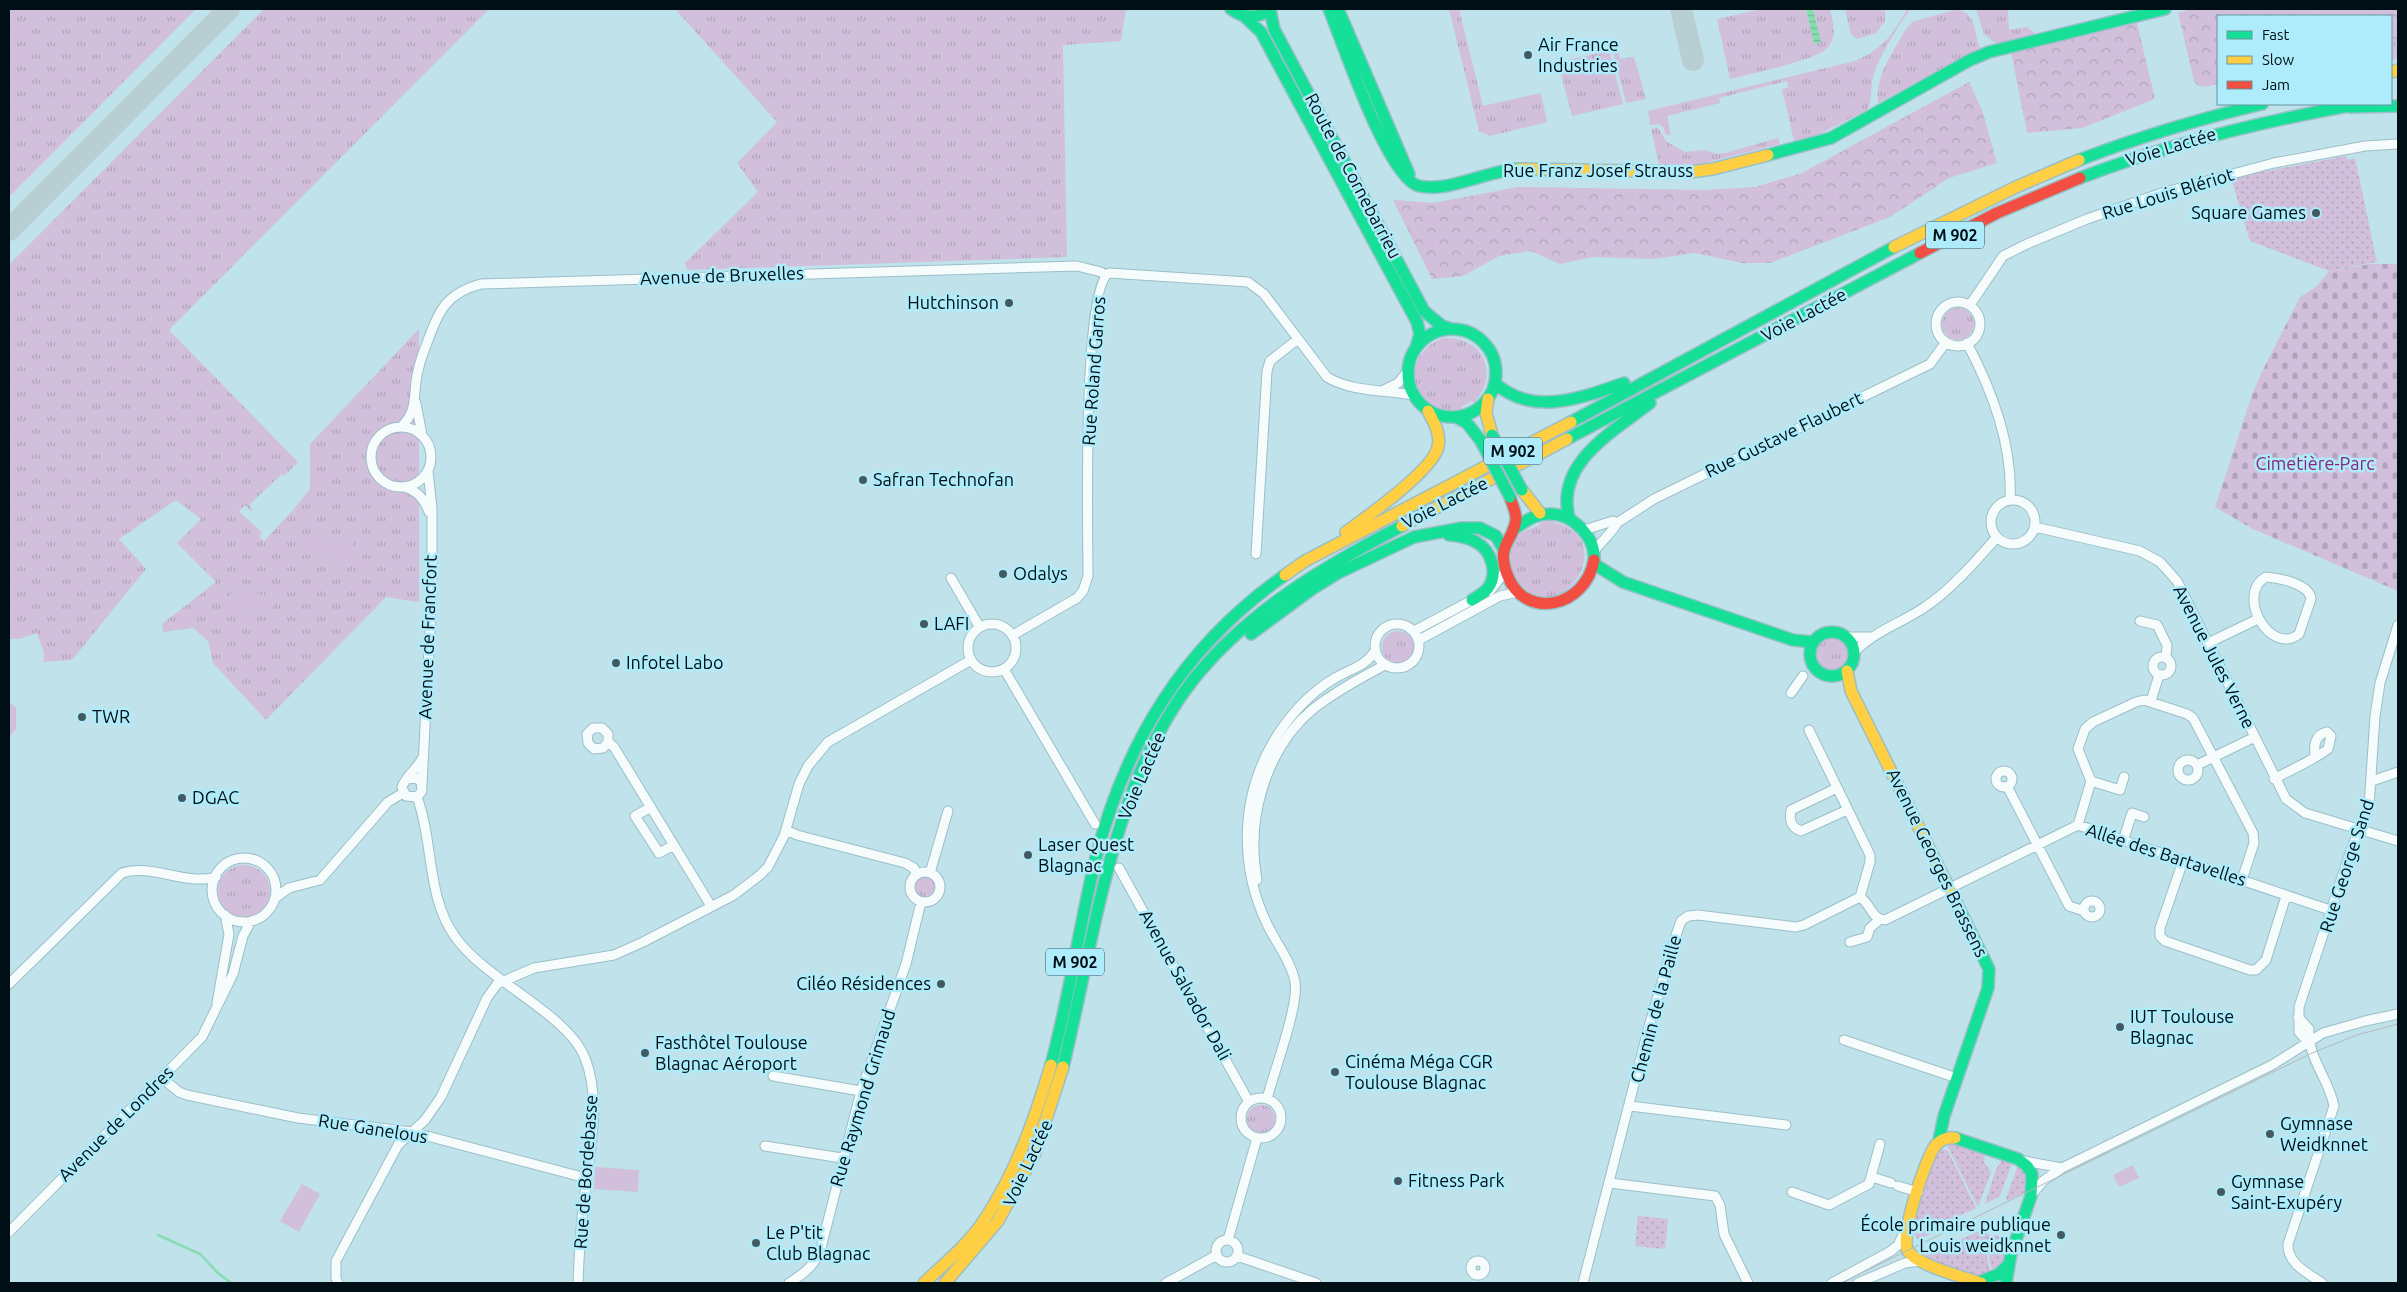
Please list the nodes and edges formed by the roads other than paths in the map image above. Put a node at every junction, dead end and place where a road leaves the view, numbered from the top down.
1 (1231, 9) edge
2 (1270, 9) edge
3 (1329, 9) edge
4 (1338, 9) edge
5 (2165, 9) edge
6 (1245, 17) junction
7 (2258, 105) edge
8 (2354, 105) edge
9 (2398, 106) edge
10 (2344, 107) junction
11 (2398, 144) edge
12 (1451, 182) junction
13 (1105, 276) junction
14 (1970, 305) junction
15 (1452, 328) junction
16 (1298, 339) junction
17 (1946, 342) junction
18 (1968, 343) junction
19 (1417, 344) junction
20 (1693, 355) junction
21 (1408, 372) junction
22 (1683, 378) junction
23 (1495, 383) junction
24 (1383, 390) junction
25 (1413, 395) junction
26 (1488, 399) junction
27 (415, 400) junction
28 (1428, 411) junction
29 (1456, 418) junction
30 (401, 427) junction
31 (422, 436) junction
32 (428, 471) junction
33 (404, 487) junction
34 (2010, 500) junction
35 (1540, 513) junction
36 (1569, 517) junction
37 (431, 518) junction
38 (1617, 523) junction
39 (2035, 527) junction
40 (1512, 530) junction
41 (1584, 530) junction
42 (1443, 533) junction
43 (1997, 537) junction
44 (1333, 548) junction
45 (1504, 550) junction
46 (1256, 554) dead end
47 (1594, 558) junction
48 (1505, 572) junction
49 (952, 578) dead end
50 (1622, 582) junction
51 (1584, 586) junction
52 (1518, 592) junction
53 (1472, 600) junction
54 (2258, 619) junction
55 (2140, 621) dead end
56 (2398, 625) edge
57 (979, 626) junction
58 (1414, 631) junction
59 (1013, 635) junction
60 (1870, 637) junction
61 (1848, 638) junction
62 (1419, 640) junction
63 (2208, 643) junction
64 (1811, 648) junction
65 (1375, 652) junction
66 (1854, 652) junction
67 (2166, 657) junction
68 (971, 660) junction
69 (1385, 665) junction
70 (1004, 669) junction
71 (1847, 670) junction
72 (2159, 675) junction
73 (1803, 676) dead end
74 (1830, 676) junction
75 (1851, 692) junction
76 (1791, 693) dead end
77 (2151, 701) junction
78 (1165, 723) junction
79 (1281, 730) junction
80 (1809, 730) dead end
81 (2255, 737) junction
82 (608, 742) dead end
83 (1282, 746) junction
84 (424, 756) junction
85 (2214, 756) junction
86 (2315, 757) dead end
87 (2197, 765) dead end
88 (2398, 772) edge
89 (1256, 774) junction
90 (2124, 778) dead end
91 (2274, 778) junction
92 (407, 779) junction
93 (2091, 781) junction
94 (2372, 781) junction
95 (422, 785) junction
96 (2007, 786) dead end
97 (1837, 788) junction
98 (404, 793) junction
99 (417, 797) junction
100 (1260, 798) junction
101 (651, 807) junction
102 (1848, 810) junction
103 (948, 811) dead end
104 (2144, 817) dead end
105 (1095, 824) dead end
106 (2078, 825) junction
107 (786, 830) junction
108 (2360, 830) junction
109 (2124, 841) junction
110 (2398, 842) edge
111 (674, 845) junction
112 (2037, 845) junction
113 (2183, 861) junction
114 (1119, 868) dead end
115 (930, 873) junction
116 (916, 875) junction
117 (216, 877) junction
118 (274, 878) junction
119 (2242, 880) junction
120 (290, 888) junction
121 (1949, 889) junction
122 (2286, 896) junction
123 (1860, 897) junction
124 (275, 898) junction
125 (921, 902) junction
126 (711, 906) junction
127 (2084, 911) dead end
128 (2332, 911) junction
129 (225, 915) junction
130 (1878, 920) junction
131 (251, 921) junction
132 (1850, 942) dead end
133 (504, 982) junction
134 (9, 984) edge
135 (216, 1011) junction
136 (1292, 1011) junction
137 (2398, 1014) edge
138 (1844, 1040) dead end
139 (2308, 1042) junction
140 (774, 1076) dead end
141 (162, 1078) junction
142 (1957, 1078) junction
143 (861, 1092) junction
144 (1267, 1099) junction
145 (1249, 1102) junction
146 (1630, 1106) junction
147 (1786, 1125) dead end
148 (1943, 1125) junction
149 (412, 1132) junction
150 (1953, 1137) junction
151 (1257, 1138) junction
152 (1940, 1140) junction
153 (1880, 1144) dead end
154 (765, 1146) dead end
155 (842, 1158) junction
156 (2024, 1161) junction
157 (2062, 1168) junction
158 (1872, 1177) junction
159 (586, 1178) junction
160 (1610, 1183) junction
161 (1792, 1192) dead end
162 (1918, 1192) junction
163 (2032, 1196) junction
164 (1906, 1230) junction
165 (9, 1232) edge
166 (1228, 1240) junction
167 (1217, 1255) junction
168 (1237, 1256) junction
169 (1920, 1261) junction
170 (2009, 1263) junction
171 (1980, 1282) edge
172 (338, 1283) edge
173 (578, 1283) edge
174 (789, 1283) edge
175 (924, 1283) edge
176 (946, 1283) edge
177 (1166, 1283) edge
178 (1316, 1283) edge
179 (1583, 1283) edge
180 (1748, 1283) edge
181 (1832, 1283) edge
182 (1858, 1283) edge
183 (2006, 1283) edge
184 (2322, 1283) edge

1 - 6 main road, Route de Cornebarrieu
2 - 6 main road
2 - 15 main road, Route de Cornebarrieu
3 - 12 main road, Rue Franz Josef Strauss
4 - 12 main road, Rue Franz Josef Strauss
5 - 12 main road, Rue Franz Josef Strauss
6 - 19 main road, Route de Cornebarrieu
7 - 20 main road, Voie Lactée / M 902
8 - 10 main road, Voie Lactée / M 902
9 - 10 main road
10 - 22 main road, Voie Lactée / M 902
11 - 14 street, Rue Louis Blériot
13 - 16 street, Rue Roland Garros
13 - 27 street, Avenue de Bruxelles
13 - 59 street, Rue Roland Garros
14 - 17 street
14 - 18 street
15 - 19 main road
15 - 23 main road
16 - 24 street, Rue Roland Garros
16 - 46 street
17 - 18 street
17 - 38 street, Rue Gustave Flaubert
18 - 34 street
19 - 21 main road
20 - 23 main road
20 - 44 main road, Voie Lactée / M 902
21 - 24 street
21 - 25 main road
22 - 36 main road
22 - 78 main road, Voie Lactée / M 902
23 - 26 main road
24 - 25 street, Rue Roland Garros
25 - 28 main road
26 - 29 main road
26 - 35 main road, bridge
27 - 30 street
27 - 31 street
28 - 29 main road
28 - 44 main road
29 - 40 main road, bridge
30 - 31 street
30 - 33 street
31 - 32 street
32 - 33 street
32 - 37 street
33 - 37 street
34 - 39 street
34 - 43 street
35 - 36 main road
35 - 40 main road
36 - 41 main road
37 - 84 street, Avenue de Francfort
38 - 41 street, Rue Gustave Flaubert
38 - 47 street, Rue Gustave Flaubert
39 - 43 street
39 - 63 street, Avenue Jules Verne
40 - 45 main road
41 - 47 main road
42 - 45 main road
42 - 53 main road
42 - 78 main road
43 - 60 street
44 - 175 main road, Voie Lactée / M 902
45 - 48 main road
47 - 50 main road
47 - 51 main road
48 - 52 main road
48 - 53 street
49 - 57 street
50 - 51 main road
50 - 64 main road
51 - 52 main road
52 - 62 street
53 - 58 street
54 - 54 street
54 - 63 street
55 - 67 street
56 - 94 street, Rue George Sand
57 - 59 street
57 - 68 street
58 - 62 street
58 - 65 street
59 - 70 street
60 - 61 street
60 - 66 street
61 - 64 main road
61 - 66 main road
62 - 69 street
63 - 81 street, Avenue Jules Verne
64 - 74 main road
65 - 69 street
65 - 79 street
66 - 71 main road
67 - 72 street
67 - 72 street
68 - 70 street
68 - 107 street
69 - 83 street
70 - 105 street
71 - 74 main road
71 - 75 main road, Avenue Georges Brassens
72 - 77 street
73 - 76 street
74 - 75 main road, Avenue Georges Brassens
75 - 121 main road, Avenue Georges Brassens
77 - 85 street
77 - 93 street
78 - 176 main road, Voie Lactée / M 902
79 - 83 street
79 - 89 street
80 - 97 street
81 - 85 street
81 - 91 street, Avenue Jules Verne
82 - 101 street
83 - 100 street
84 - 92 street
84 - 95 street, Avenue de Francfort
85 - 87 street
85 - 119 street
86 - 91 street
88 - 94 street
89 - 100 street
89 - 136 street
90 - 93 street
91 - 108 street, Avenue Jules Verne
92 - 95 street
92 - 98 street
93 - 106 street
94 - 108 street, Rue George Sand
95 - 99 street
96 - 112 street
97 - 102 street
97 - 102 street
98 - 99 street
98 - 120 street
99 - 133 street, Rue de Bordebasse
100 - 136 street
101 - 111 street
101 - 111 street
102 - 123 street
103 - 115 street
104 - 109 street
106 - 109 street, Allée des Bartavelles
106 - 112 street, Allée des Bartavelles
107 - 116 street
107 - 126 street
108 - 110 street, Avenue Jules Verne
108 - 128 street, Rue George Sand
109 - 113 street, Allée des Bartavelles
111 - 126 street
112 - 121 street, Allée des Bartavelles
112 - 127 street
113 - 119 street, Allée des Bartavelles
113 - 122 street
114 - 145 street, Avenue Salvador Dali
115 - 116 street
115 - 125 street
116 - 125 street
117 - 118 street
117 - 129 street
117 - 134 street
118 - 120 street
118 - 124 street
119 - 122 street, Allée des Bartavelles
120 - 124 street
121 - 130 street, Allée des Bartavelles
121 - 142 main road, Avenue Georges Brassens
122 - 128 street, Allée des Bartavelles
123 - 130 street
123 - 146 street, Chemin de la Paille
124 - 131 street
125 - 143 street, Rue Raymond Grimaud
126 - 133 street
128 - 139 street, Rue George Sand
129 - 131 street
129 - 135 street, Avenue de Londres
130 - 132 street
131 - 135 street, Avenue de Londres
133 - 149 street
133 - 159 street, Rue de Bordebasse
135 - 141 street, Avenue de Londres
136 - 144 street
137 - 139 street
138 - 142 street
139 - 157 street
139 - 184 street, Rue George Sand
140 - 143 street
141 - 149 street, Rue Ganelous
141 - 165 street, Avenue de Londres
142 - 148 main road, Avenue Georges Brassens
143 - 155 street, Rue Raymond Grimaud
144 - 145 street
144 - 151 street
145 - 151 street
146 - 147 street, Chemin de la Paille
146 - 160 street, Chemin de la Paille
148 - 150 main road
148 - 152 main road, Avenue Georges Brassens
149 - 159 street, Rue Ganelous
149 - 172 street
150 - 152 main road
150 - 156 main road
151 - 166 street
152 - 162 main road
153 - 158 street
154 - 155 street
155 - 174 street, Rue Raymond Grimaud
156 - 157 street
156 - 163 main road
157 - 163 street
158 - 161 street
158 - 162 street
159 - 173 street, Rue de Bordebasse
160 - 179 street, Chemin de la Paille
160 - 180 street
162 - 164 main road
163 - 170 main road
164 - 169 main road
164 - 181 street
166 - 167 street
166 - 168 street
167 - 168 street
167 - 177 street
168 - 178 street
169 - 171 main road
169 - 182 street
170 - 171 main road
170 - 183 main road

